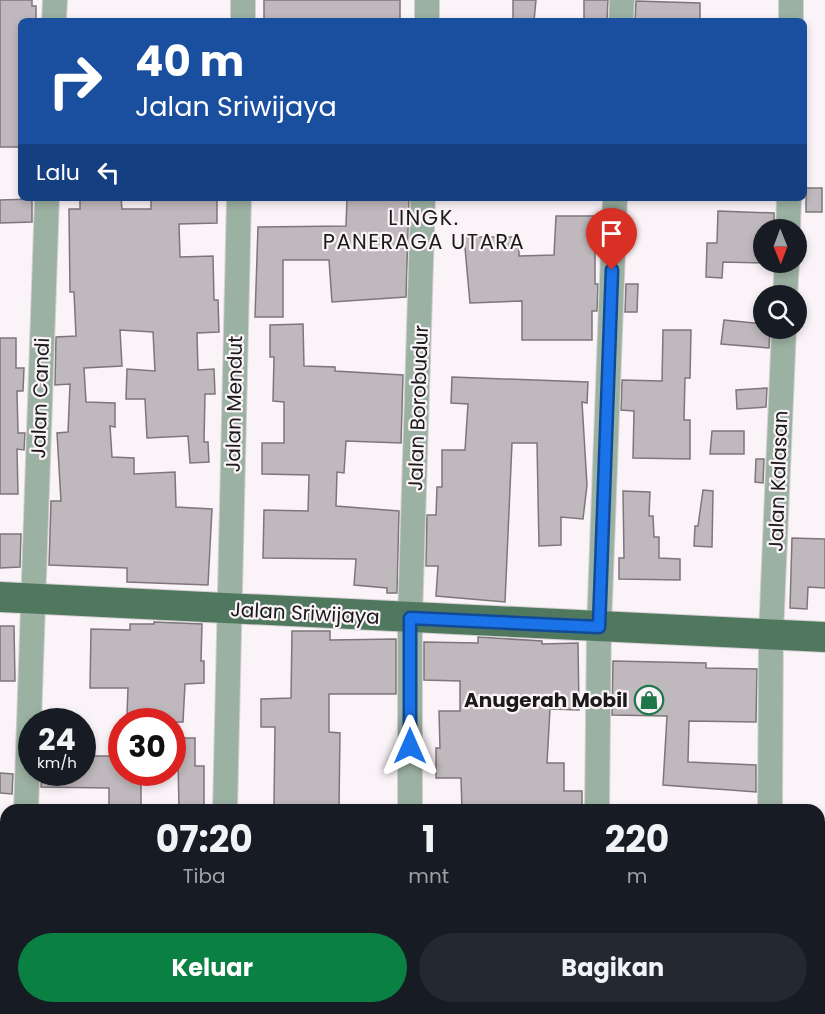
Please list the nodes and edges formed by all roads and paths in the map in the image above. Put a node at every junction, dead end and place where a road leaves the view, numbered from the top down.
1 (55, 0) edge
2 (243, 0) edge
3 (428, 0) edge
4 (622, 0) edge
5 (791, 0) edge
6 (54, 18) edge
7 (243, 18) edge
8 (427, 18) edge
9 (621, 18) edge
10 (791, 18) edge
11 (47, 201) edge
12 (239, 201) edge
13 (423, 201) edge
14 (615, 201) edge
15 (789, 201) edge
16 (788, 219) edge
17 (784, 339) edge
18 (0, 597) edge
19 (33, 598) junction
20 (229, 609) junction
21 (410, 618) junction
22 (599, 627) junction
23 (771, 634) junction
24 (825, 637) edge
25 (26, 804) edge
26 (225, 804) edge
27 (410, 804) edge
28 (597, 804) edge
29 (770, 804) edge

1 - 6 street
2 - 7 street
3 - 8 street
4 - 9 street
5 - 10 street
11 - 19 street, Jalan Candi
12 - 20 street, Jalan Mendut
13 - 21 street, Jalan Borobudur
14 - 22 street
15 - 16 street
17 - 23 street, Jalan Kalasan
18 - 19 main road, Jalan Sriwijaya
19 - 20 main road, Jalan Sriwijaya
19 - 25 street, Jalan Candi
20 - 21 main road, Jalan Sriwijaya
20 - 26 street, Jalan Mendut
21 - 22 main road, Jalan Sriwijaya
21 - 27 street, Jalan Borobudur
22 - 23 main road, Jalan Sriwijaya
22 - 28 street
23 - 24 main road, Jalan Sriwijaya
23 - 29 street, Jalan Kalasan

